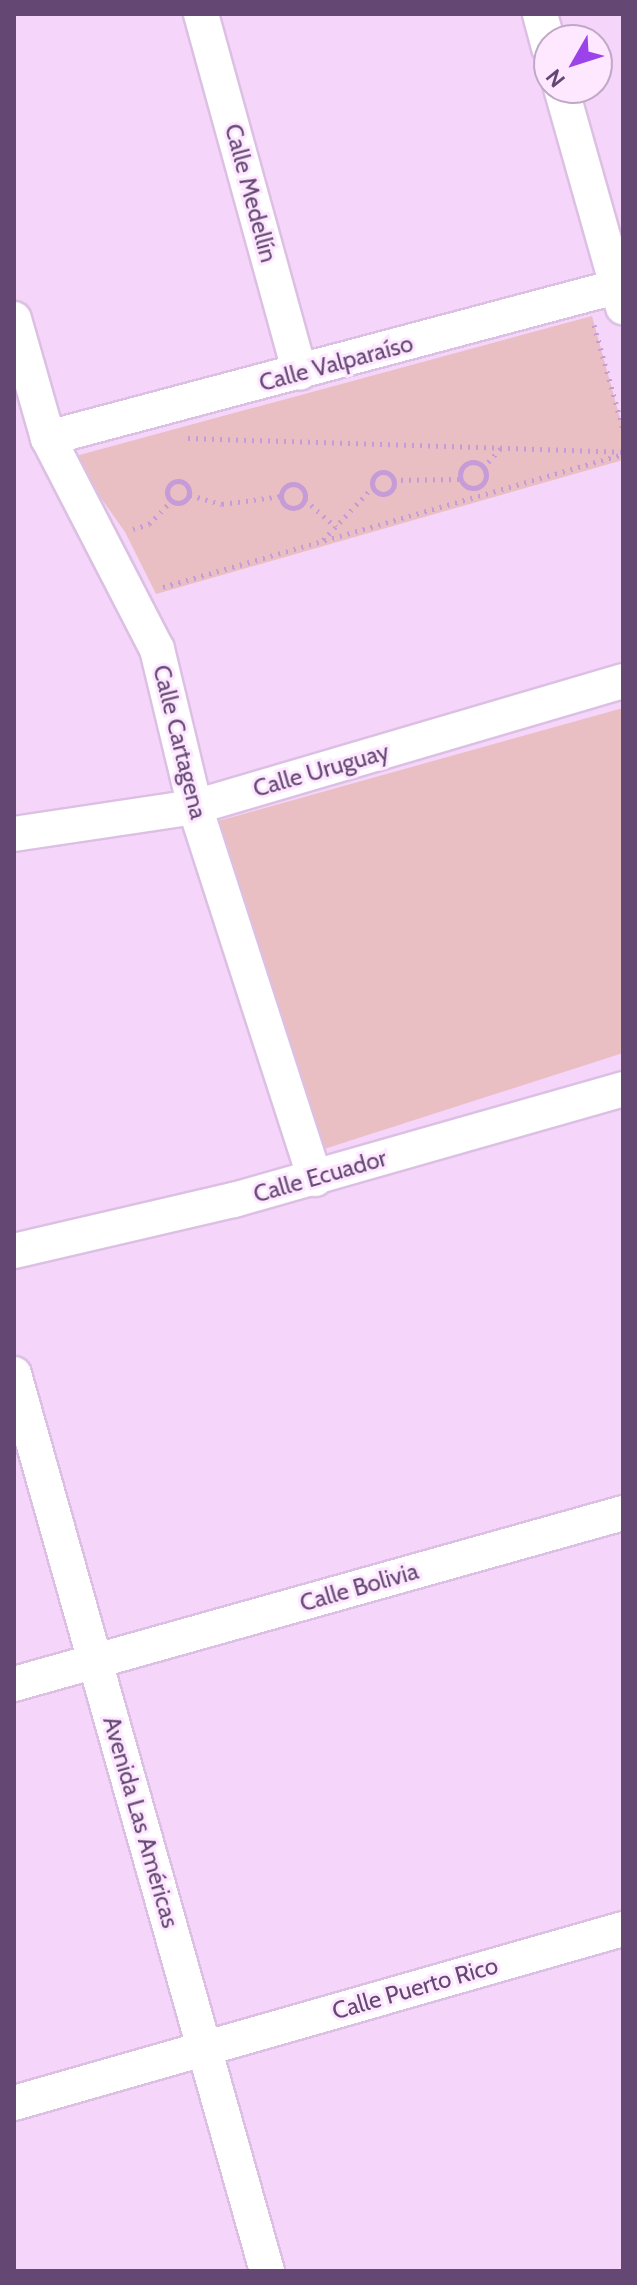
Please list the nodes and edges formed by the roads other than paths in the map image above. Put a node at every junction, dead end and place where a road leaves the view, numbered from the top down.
1 (201, 14) edge
2 (565, 104) edge
3 (614, 299) edge
4 (14, 319) edge
5 (300, 373) junction
6 (48, 438) junction
7 (623, 681) edge
8 (195, 807) junction
9 (14, 834) edge
10 (623, 1089) edge
11 (315, 1179) junction
12 (14, 1251) edge
13 (14, 1374) edge
14 (623, 1513) edge
15 (94, 1661) junction
16 (14, 1684) edge
17 (623, 1929) edge
18 (207, 2047) junction
19 (14, 2103) edge
20 (267, 2271) edge

1 - 5 street, Calle Medellín
2 - 3 street
3 - 5 street, Calle Valparaíso
4 - 6 street, Calle Cartagena
5 - 6 street, Calle Valparaíso
6 - 8 street, Calle Cartagena
7 - 8 street, Calle Uruguay
8 - 9 street, Calle Uruguay
8 - 11 street, Calle Cartagena
10 - 11 street, Calle Ecuador
11 - 12 street, Calle Ecuador
13 - 15 street, Avenida Las Américas
14 - 15 street, Calle Bolivia
15 - 16 street, Calle Bolivia
15 - 18 street, Avenida Las Américas
17 - 18 street, Calle Puerto Rico
18 - 19 street, Calle Puerto Rico
18 - 20 street, Avenida Las Américas

